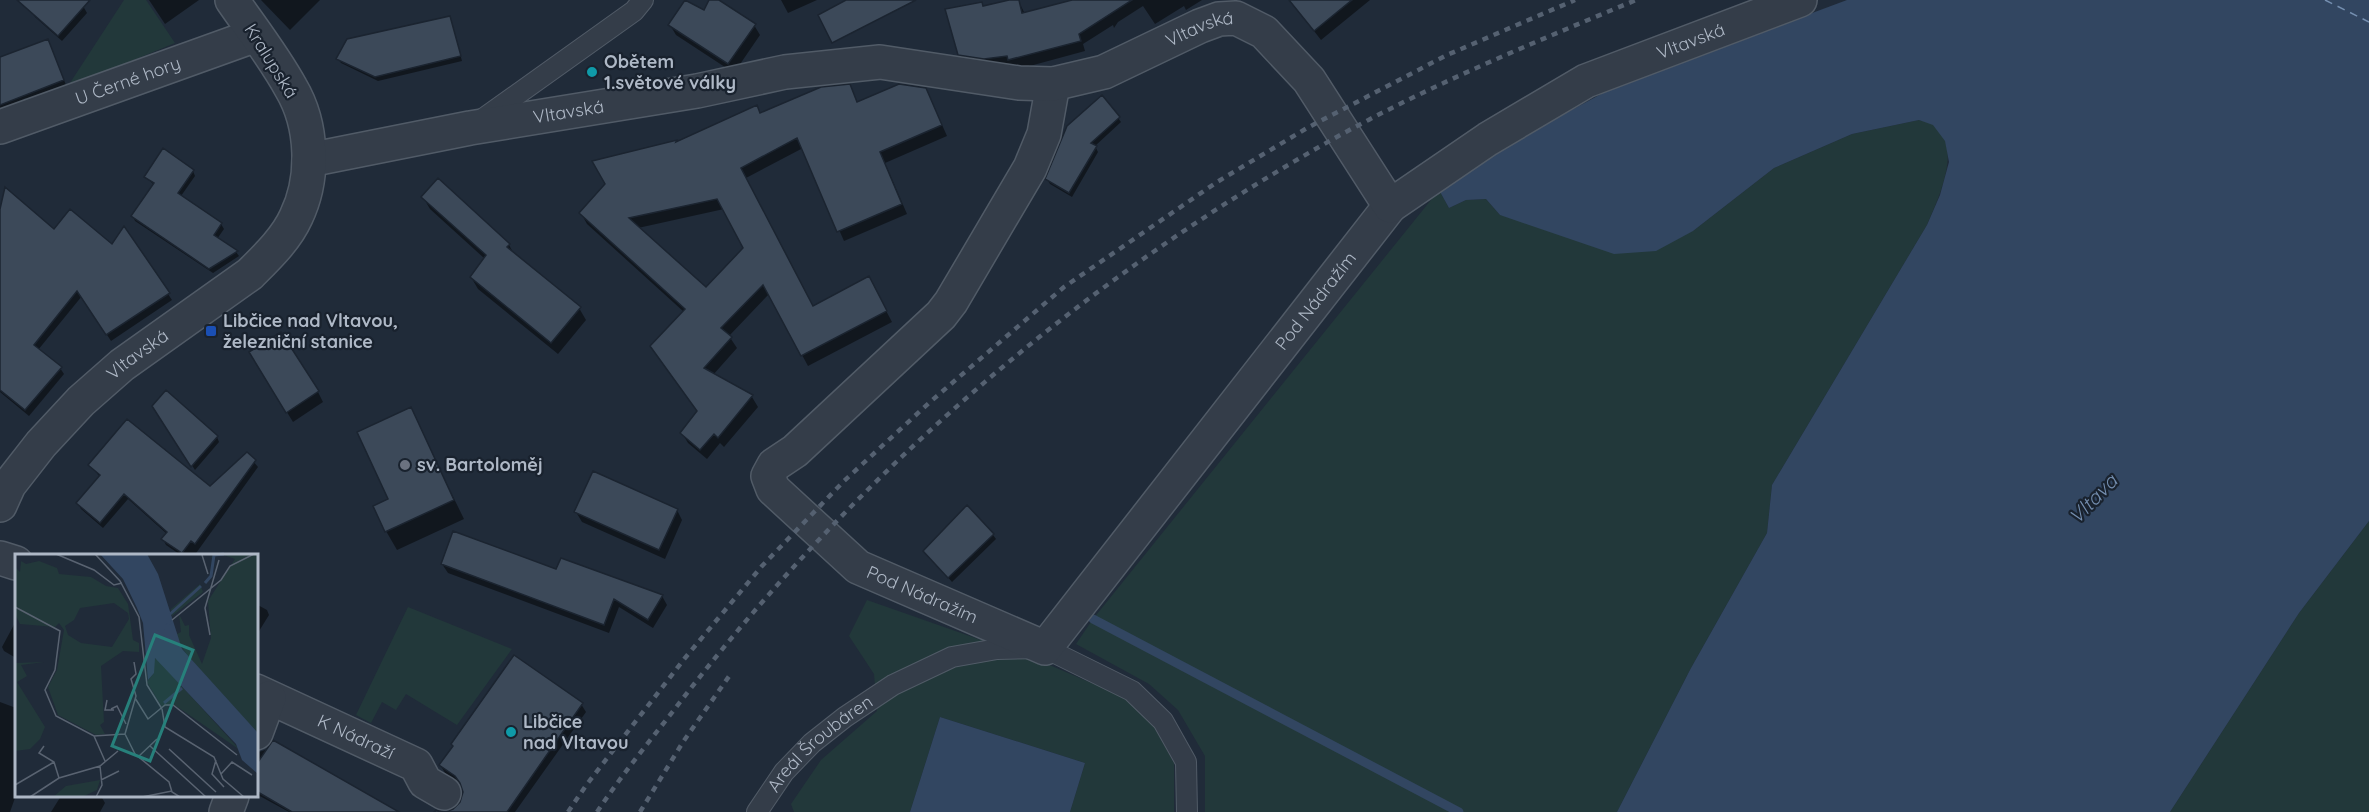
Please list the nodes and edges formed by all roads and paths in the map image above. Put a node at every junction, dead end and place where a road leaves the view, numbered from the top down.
1 (232, 0) edge
2 (643, 0) edge
3 (1800, 0) edge
4 (1239, 9) edge
5 (256, 35) junction
6 (1053, 84) junction
7 (0, 127) edge
8 (470, 128) junction
9 (309, 160) junction
10 (1390, 206) junction
11 (4, 495) edge
12 (0, 558) edge
13 (15, 563) edge
14 (1045, 648) junction
15 (263, 695) edge
16 (258, 723) edge
17 (444, 793) dead end
18 (231, 797) edge
19 (225, 812) edge
20 (757, 812) edge
21 (1187, 812) edge

1 - 5 street, Kralupská
2 - 8 lane, Vltavská
3 - 10 street, Vltavská
4 - 6 street, Vltavská
4 - 10 street, Vltavská
5 - 7 street, U Černé hory
5 - 9 street, Kralupská
6 - 8 street, Vltavská
6 - 14 street, Pod Nádražím
8 - 9 street, Vltavská
9 - 11 street, Vltavská
10 - 14 street, Pod Nádražím
12 - 13 street
14 - 20 lane, Areál Šroubáren
14 - 21 lane
15 - 16 street
15 - 17 street, K Nádraží
18 - 19 street

